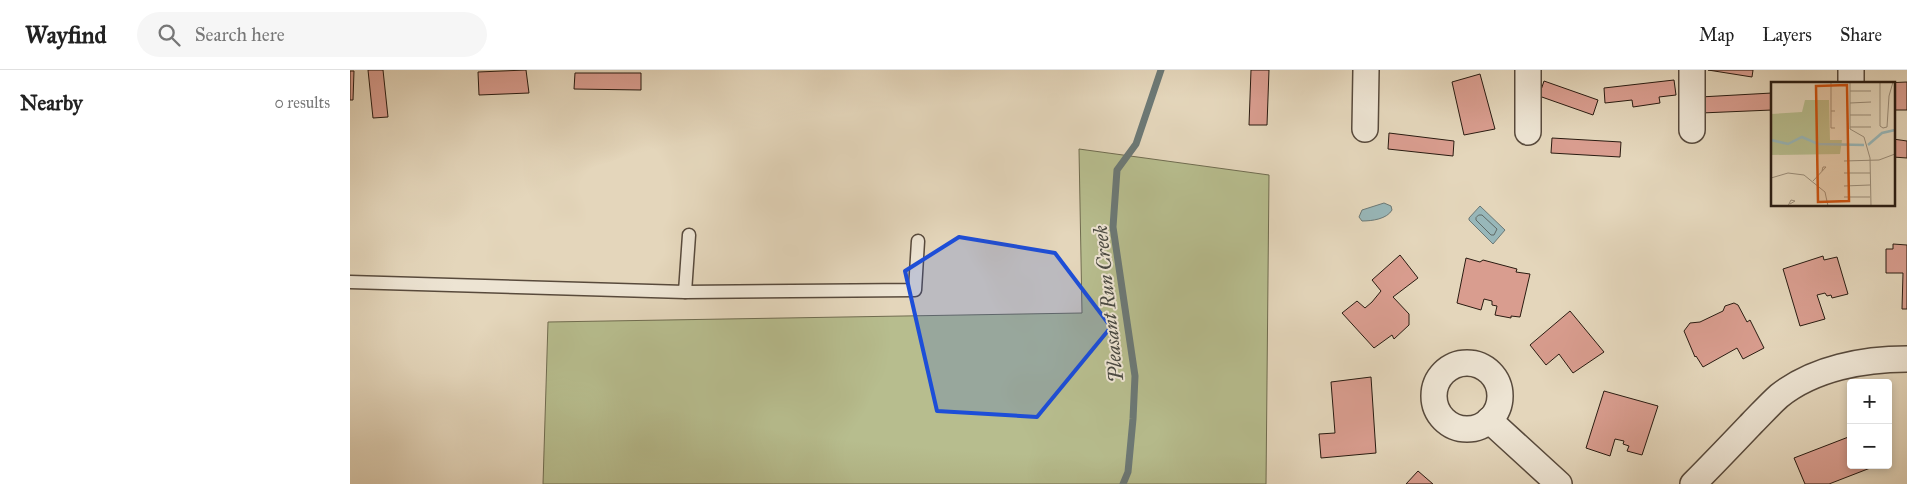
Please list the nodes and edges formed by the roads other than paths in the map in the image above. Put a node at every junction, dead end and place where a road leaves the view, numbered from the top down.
1 (1366, 70) edge
2 (1528, 70) edge
3 (1692, 70) edge
4 (1365, 128) dead end
5 (1692, 130) dead end
6 (1528, 132) dead end
7 (689, 235) dead end
8 (918, 240) dead end
9 (350, 282) edge
10 (685, 292) junction
11 (1907, 359) edge
12 (1489, 420) dead end
13 (1559, 484) edge
14 (1693, 484) edge

1 - 4 street
2 - 6 street
3 - 5 street
7 - 10 lane
8 - 10 lane
9 - 10 lane
11 - 14 street
12 - 13 street

